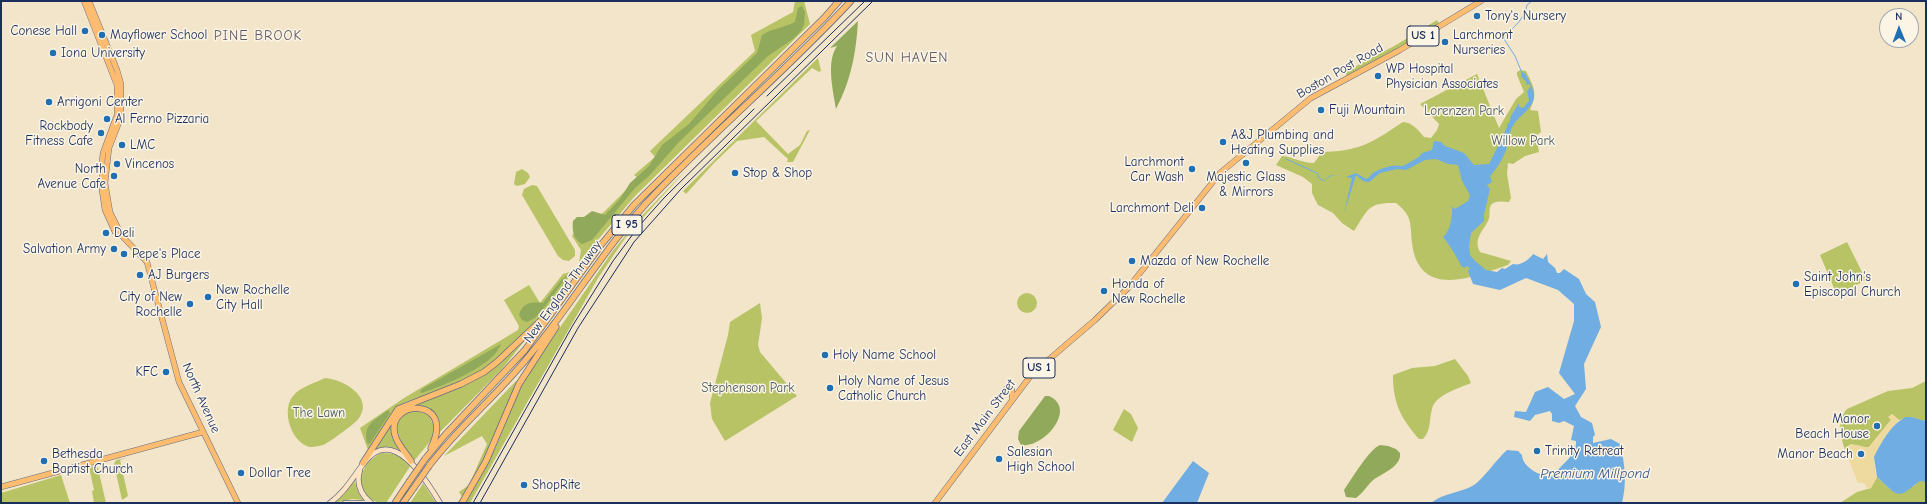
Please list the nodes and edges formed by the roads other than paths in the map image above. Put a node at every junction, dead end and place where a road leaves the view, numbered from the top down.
1 (84, 1) edge
2 (89, 1) edge
3 (839, 1) edge
4 (851, 1) edge
5 (1481, 1) edge
6 (122, 236) junction
7 (1160, 250) joint
8 (564, 297) junction
9 (568, 305) junction
10 (1006, 389) dead end
11 (1012, 401) junction
12 (203, 432) junction
13 (425, 460) junction
14 (411, 461) junction
15 (363, 464) junction
16 (1, 487) edge
17 (238, 503) edge
18 (330, 503) edge
19 (345, 503) edge
20 (365, 503) edge
21 (371, 503) edge
22 (395, 503) edge
23 (403, 503) edge
24 (440, 503) edge
25 (462, 503) edge
26 (935, 503) edge

1 - 6 main road, North Avenue
2 - 6 main road, North Avenue
3 - 8 highway, New England Thruway / I 95
4 - 9 highway, New England Thruway / I 95
5 - 7 main road, Boston Post Road / US 1
6 - 12 main road, North Avenue
7 - 11 main road, East Main Street / US 1
8 - 13 highway, New England Thruway / I 95
8 - 15 highway
9 - 23 highway, New England Thruway / I 95, bridge
9 - 25 highway
10 - 11 main road
11 - 26 main road, East Main Street / US 1
12 - 16 main road
12 - 17 main road, North Avenue
13 - 14 highway
13 - 22 highway, New England Thruway / I 95, bridge
14 - 15 main road
14 - 24 main road
15 - 18 main road
15 - 21 main road
19 - 20 main road

